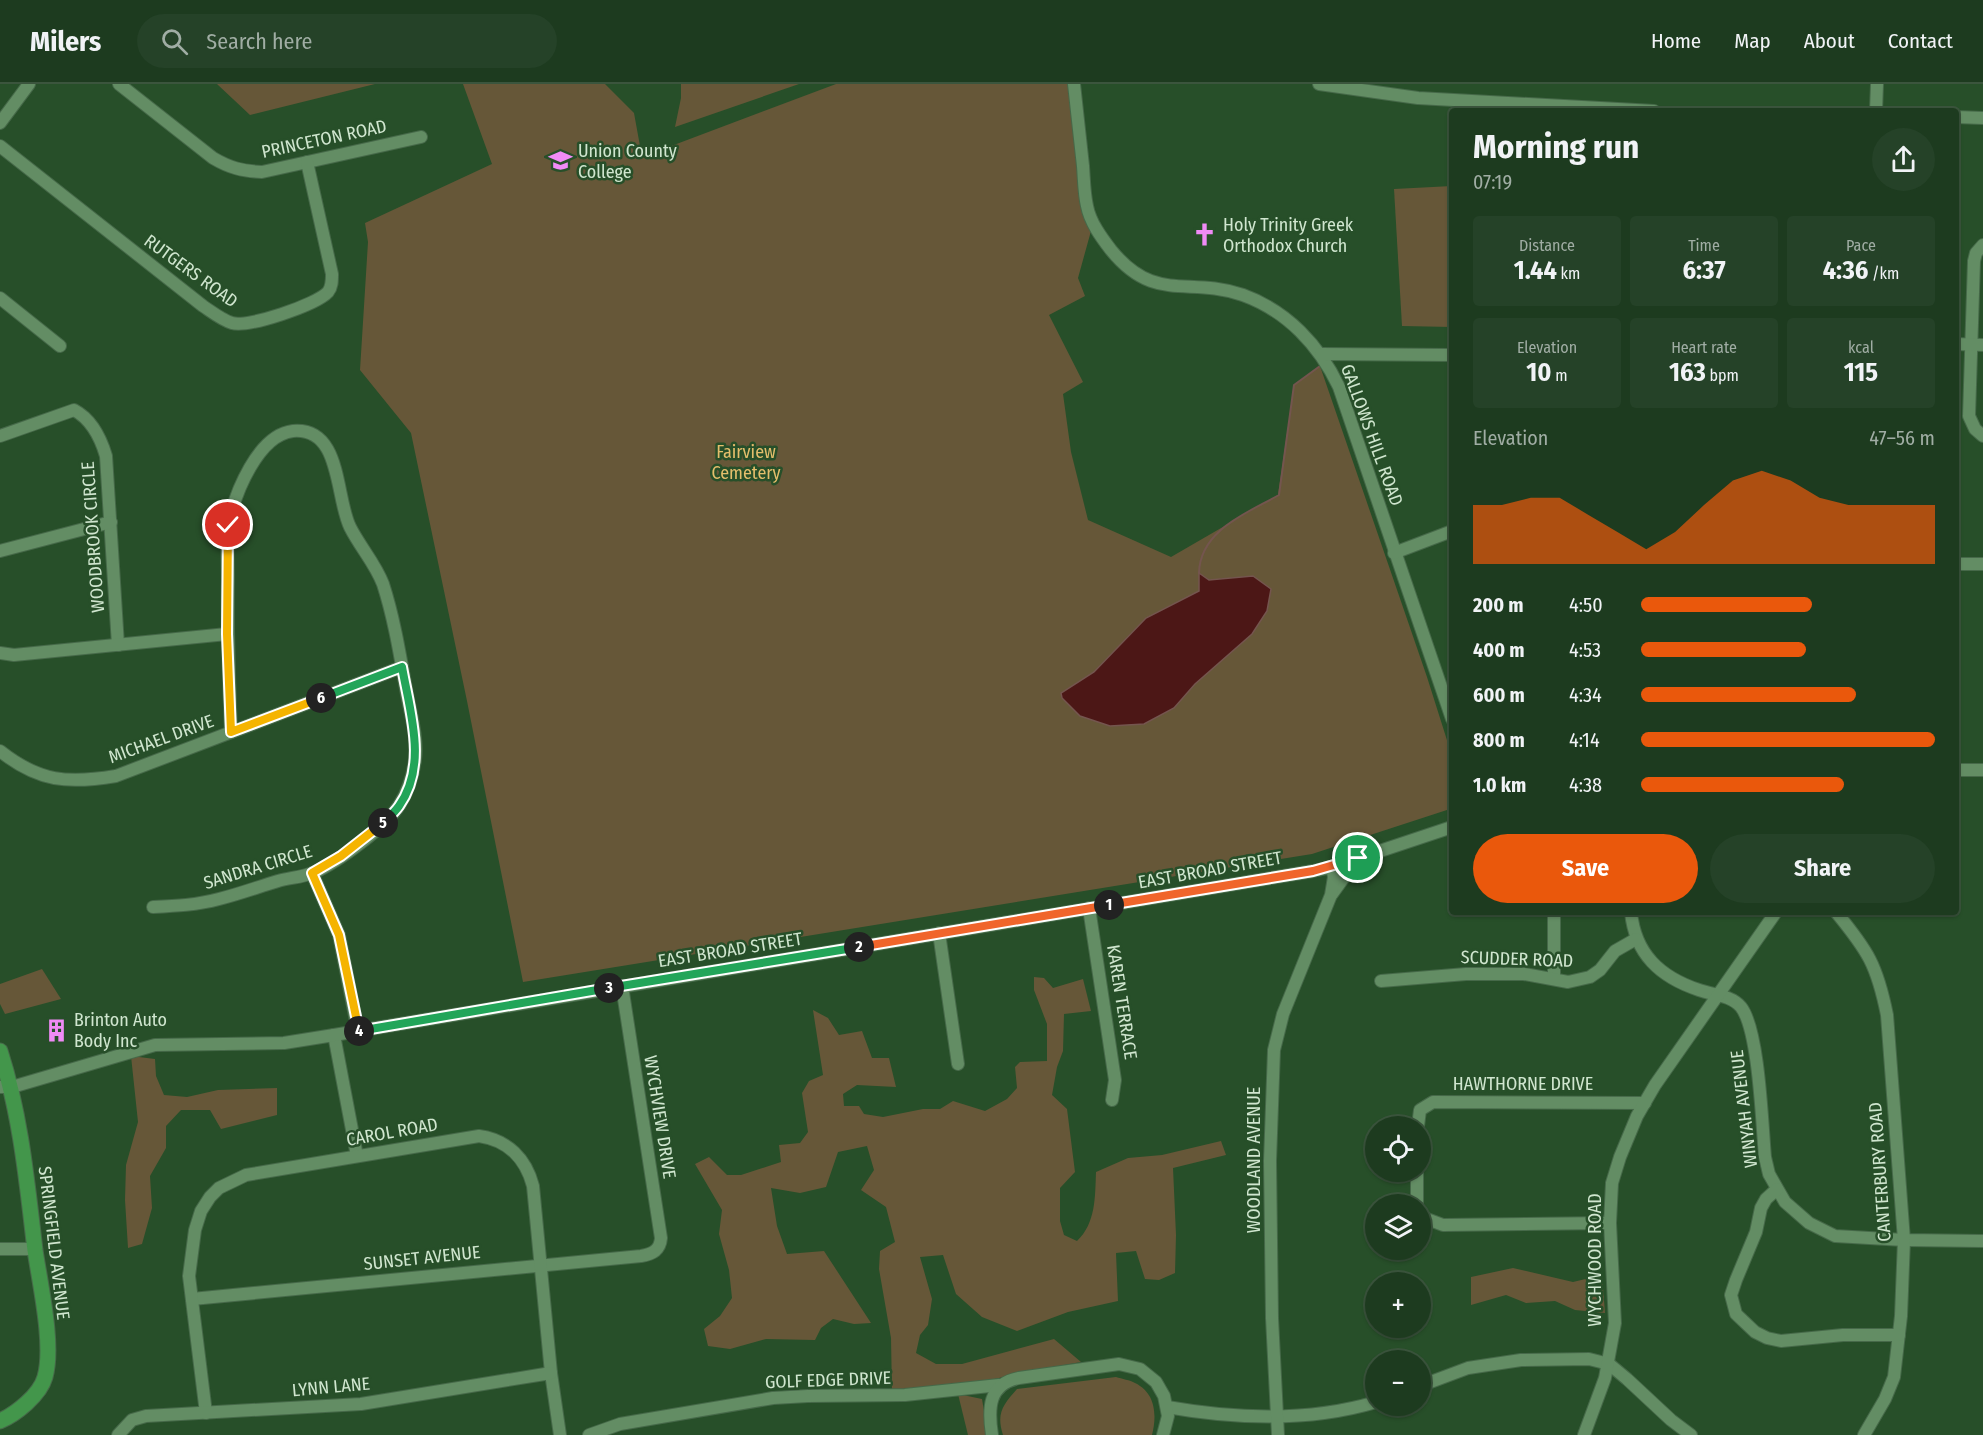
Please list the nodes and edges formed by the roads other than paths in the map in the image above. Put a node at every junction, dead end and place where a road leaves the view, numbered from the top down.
1 (29, 84) edge
2 (119, 84) edge
3 (1074, 84) edge
4 (1319, 84) edge
5 (1877, 84) edge
6 (1600, 108) edge
7 (1876, 108) edge
8 (1959, 117) edge
9 (1983, 118) edge
10 (0, 123) edge
11 (421, 137) dead end
12 (0, 146) edge
13 (307, 162) junction
14 (1983, 245) edge
15 (0, 298) edge
16 (1959, 344) edge
17 (1977, 345) edge
18 (60, 346) dead end
19 (1321, 354) junction
20 (1449, 356) edge
21 (0, 436) edge
22 (1983, 436) edge
23 (111, 522) junction
24 (1449, 532) edge
25 (0, 551) edge
26 (1394, 553) junction
27 (1959, 564) edge
28 (1983, 564) edge
29 (227, 634) junction
30 (118, 645) junction
31 (0, 653) edge
32 (402, 667) junction
33 (1449, 710) edge
34 (231, 732) junction
35 (0, 751) edge
36 (1959, 770) edge
37 (1983, 770) edge
38 (1449, 828) edge
39 (1358, 858) junction
40 (1332, 867) junction
41 (312, 873) junction
42 (1331, 895) junction
43 (153, 907) dead end
44 (1089, 908) junction
45 (1554, 915) edge
46 (1632, 915) edge
47 (1774, 915) edge
48 (1839, 915) edge
49 (939, 933) junction
50 (1636, 939) junction
51 (1554, 978) junction
52 (1381, 981) dead end
53 (622, 986) junction
54 (1718, 995) junction
55 (358, 1031) junction
56 (334, 1035) junction
57 (0, 1051) edge
58 (958, 1064) dead end
59 (4, 1085) edge
60 (1112, 1100) dead end
61 (1645, 1103) junction
62 (1419, 1116) edge
63 (357, 1156) junction
64 (1777, 1189) junction
65 (1431, 1220) edge
66 (1610, 1223) junction
67 (1904, 1240) junction
68 (1983, 1241) edge
69 (0, 1249) edge
70 (35, 1249) junction
71 (655, 1252) joint
72 (540, 1265) junction
73 (192, 1299) junction
74 (1899, 1335) junction
75 (1609, 1364) junction
76 (551, 1373) junction
77 (1431, 1382) edge
78 (999, 1385) junction
79 (1365, 1405) edge
80 (1167, 1407) junction
81 (206, 1413) junction
82 (1278, 1416) junction
83 (0, 1421) edge
84 (118, 1435) edge
85 (560, 1435) edge
86 (590, 1435) edge
87 (992, 1435) edge
88 (1163, 1435) edge
89 (1278, 1435) edge
90 (1584, 1435) edge
91 (1691, 1435) edge
92 (1864, 1435) edge

1 - 10 street
2 - 13 street, PRINCETON ROAD
3 - 19 street, GALLOWS HILL ROAD
4 - 6 street
5 - 7 street
8 - 9 street
11 - 13 street, PRINCETON ROAD
12 - 13 street, RUTGERS ROAD
14 - 17 street
15 - 18 street
16 - 17 street
17 - 22 street
19 - 20 street
19 - 26 street, GALLOWS HILL ROAD
21 - 23 street, WOODBROOK CIRCLE
23 - 25 street
23 - 30 street, WOODBROOK CIRCLE
24 - 26 street
26 - 33 street, GALLOWS HILL ROAD
27 - 28 street
29 - 30 street
29 - 32 street, SANDRA CIRCLE
29 - 34 street, SANDRA CIRCLE
30 - 31 street
32 - 34 street, MICHAEL DRIVE
32 - 41 street, SANDRA CIRCLE
34 - 35 street, MICHAEL DRIVE
36 - 37 street
38 - 39 street, EAST BROAD STREET
39 - 40 street, EAST BROAD STREET
39 - 42 street, WOODLAND AVENUE
40 - 42 street, WOODLAND AVENUE
40 - 44 street, EAST BROAD STREET
41 - 43 street, SANDRA CIRCLE
41 - 55 street
42 - 82 street, WOODLAND AVENUE
44 - 49 street, EAST BROAD STREET
44 - 60 street, KAREN TERRACE
45 - 51 street
46 - 50 street
47 - 54 street, WYCHWOOD ROAD
48 - 67 street, CANTERBURY ROAD
49 - 53 street, EAST BROAD STREET
49 - 58 street
50 - 51 street, SCUDDER ROAD
50 - 54 street, WINYAH AVENUE
51 - 52 street, SCUDDER ROAD
53 - 55 street, EAST BROAD STREET
53 - 71 street, WYCHVIEW DRIVE
54 - 61 street, WYCHWOOD ROAD
54 - 64 street, WINYAH AVENUE
55 - 56 street, EAST BROAD STREET
56 - 59 street, EAST BROAD STREET
56 - 63 street
57 - 59 main road, SPRINGFIELD AVENUE
59 - 70 main road, SPRINGFIELD AVENUE
61 - 62 street, HAWTHORNE DRIVE
61 - 66 street, WYCHWOOD ROAD
63 - 72 street, CAROL ROAD
63 - 73 street, CAROL ROAD
64 - 67 street, WINYAH AVENUE
64 - 74 street
65 - 66 street
66 - 75 street, WYCHWOOD ROAD
67 - 68 street, WINYAH AVENUE
67 - 74 street, CANTERBURY ROAD
69 - 70 street
70 - 83 main road, SPRINGFIELD AVENUE
71 - 72 street, SUNSET AVENUE
72 - 73 street, SUNSET AVENUE
72 - 76 street, CAROL ROAD
73 - 81 street, CAROL ROAD
74 - 92 street, CANTERBURY ROAD
75 - 77 street
75 - 90 street, WYCHWOOD ROAD
75 - 91 street
76 - 81 street, LYNN LANE
76 - 85 street, CAROL ROAD
78 - 80 street, GOLF EDGE DRIVE
78 - 86 street, GOLF EDGE DRIVE
78 - 87 street
79 - 82 street
80 - 82 street
80 - 88 street
81 - 84 street, LYNN LANE
82 - 89 street, WOODLAND AVENUE

